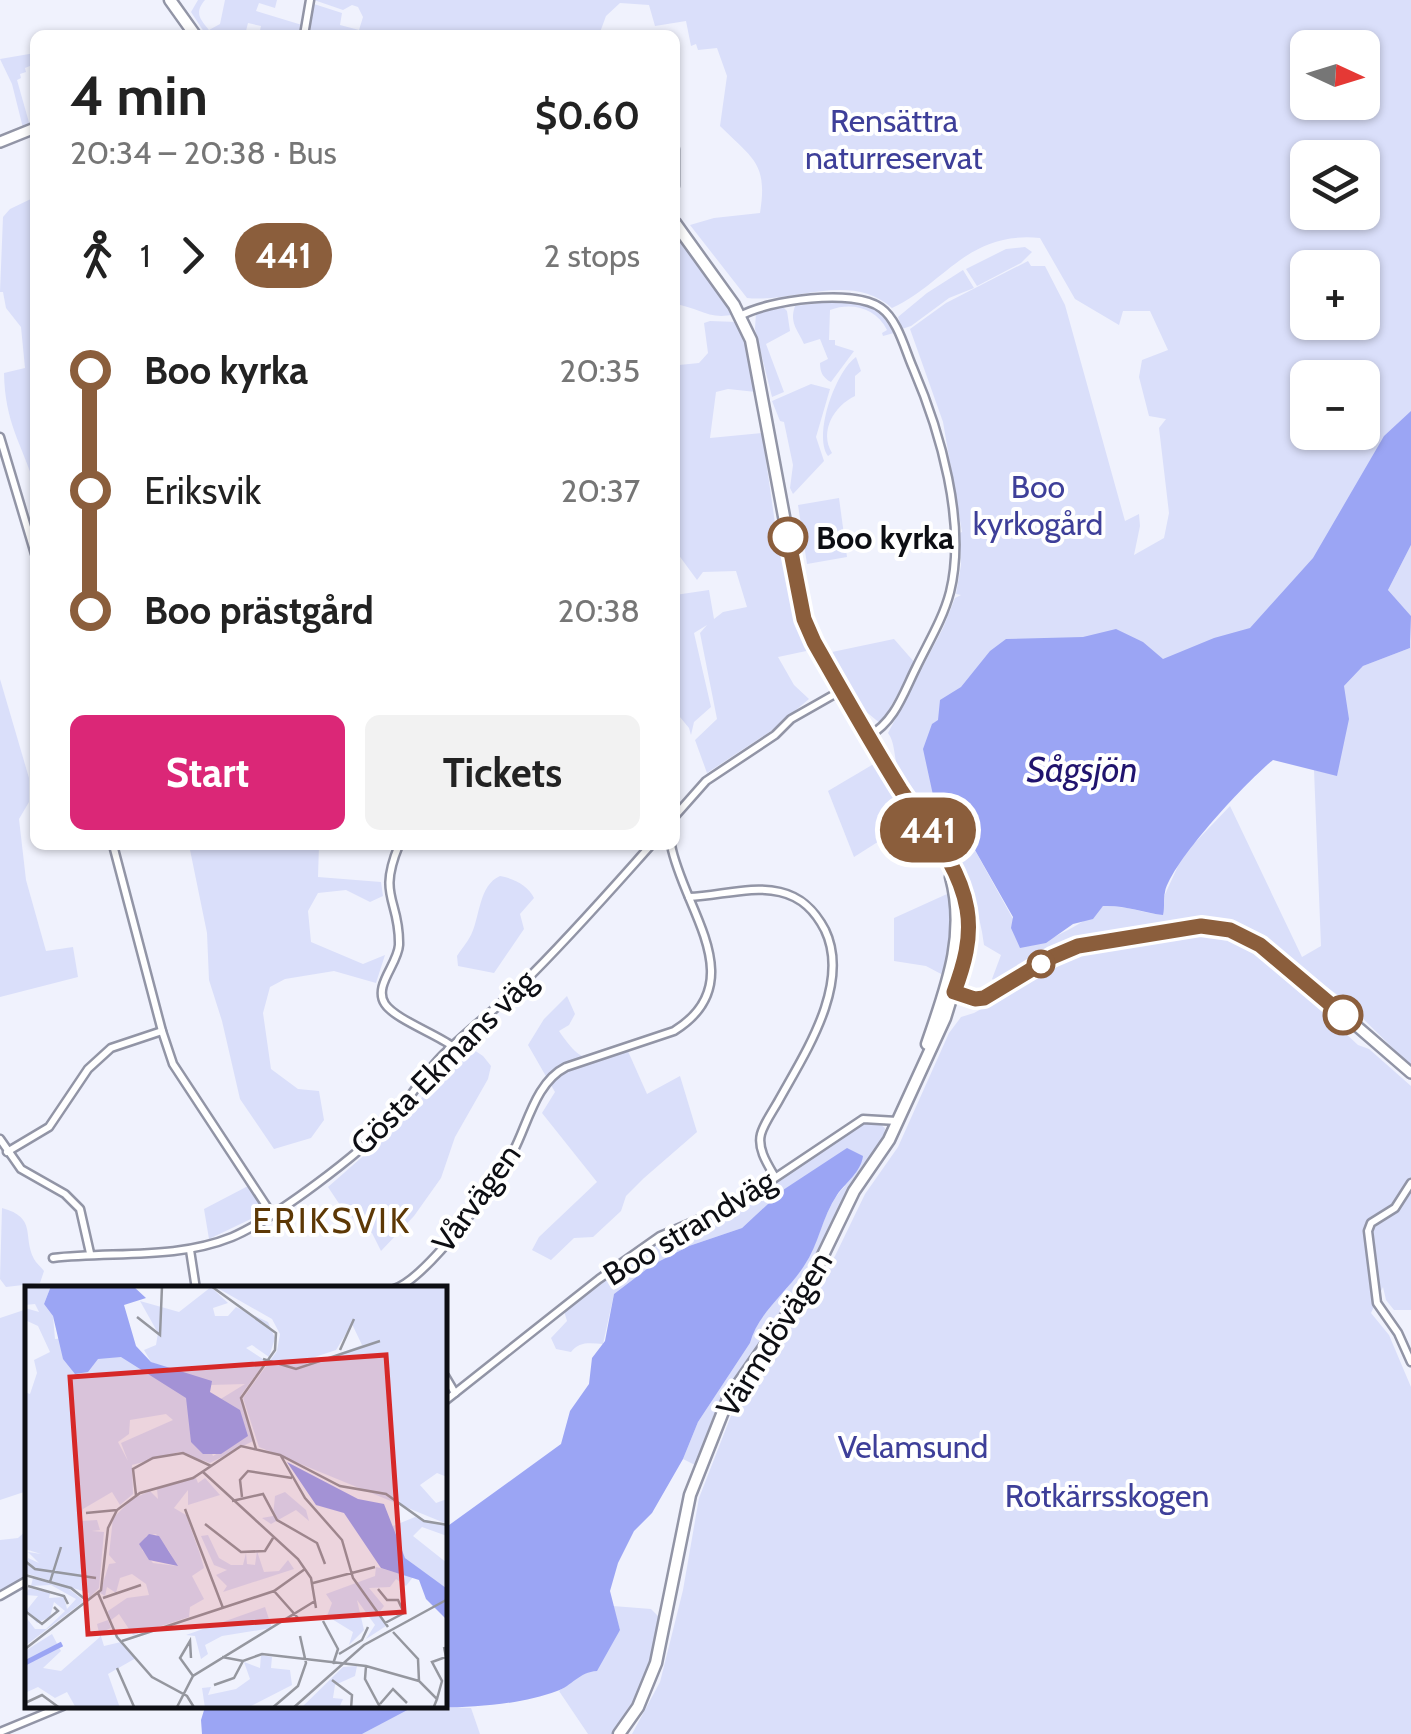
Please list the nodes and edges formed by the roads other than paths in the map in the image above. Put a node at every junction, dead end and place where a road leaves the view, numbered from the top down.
1 (310, 0) edge
2 (176, 2) edge
3 (192, 30) edge
4 (305, 30) edge
5 (30, 130) edge
6 (0, 142) edge
7 (680, 230) edge
8 (740, 316) junction
9 (0, 437) edge
10 (30, 537) edge
11 (842, 690) junction
12 (869, 736) junction
13 (680, 810) edge
14 (114, 850) edge
15 (397, 850) edge
16 (646, 850) edge
17 (672, 850) edge
18 (689, 896) junction
19 (949, 991) junction
20 (162, 1032) junction
21 (452, 1046) junction
22 (1411, 1073) edge
23 (900, 1119) junction
24 (0, 1139) edge
25 (8, 1152) junction
26 (774, 1177) junction
27 (1411, 1183) edge
28 (272, 1213) junction
29 (190, 1250) junction
30 (90, 1253) junction
31 (53, 1258) dead end
32 (196, 1286) edge
33 (409, 1286) edge
34 (1411, 1362) edge
35 (448, 1381) edge
36 (455, 1393) junction
37 (448, 1398) edge
38 (25, 1582) edge
39 (0, 1596) edge
40 (58, 1709) edge
41 (0, 1732) edge
42 (620, 1734) edge

1 - 4 street
2 - 3 main road
5 - 6 street
7 - 8 main road, Värmdövägen
8 - 11 main road, Värmdövägen
8 - 12 street
9 - 10 street
11 - 12 main road, Värmdövägen
11 - 13 street
12 - 19 main road, Värmdövägen
14 - 20 street
15 - 21 street
16 - 21 street, Gösta Ekmans väg
17 - 18 street, Vårvägen
18 - 26 street
18 - 33 street, Vårvägen
19 - 22 street
19 - 23 main road, Värmdövägen
20 - 25 street
20 - 28 street
21 - 28 street, Gösta Ekmans väg
23 - 26 street, Boo strandväg
23 - 42 main road, Värmdövägen
24 - 25 street
25 - 30 street
26 - 36 street, Boo strandväg
27 - 34 street
28 - 29 street, Gösta Ekmans väg
29 - 30 street, Gösta Ekmans väg
29 - 32 street
30 - 31 street, Gösta Ekmans väg
35 - 36 street
36 - 37 street, Boo strandväg
38 - 39 street
40 - 41 street

